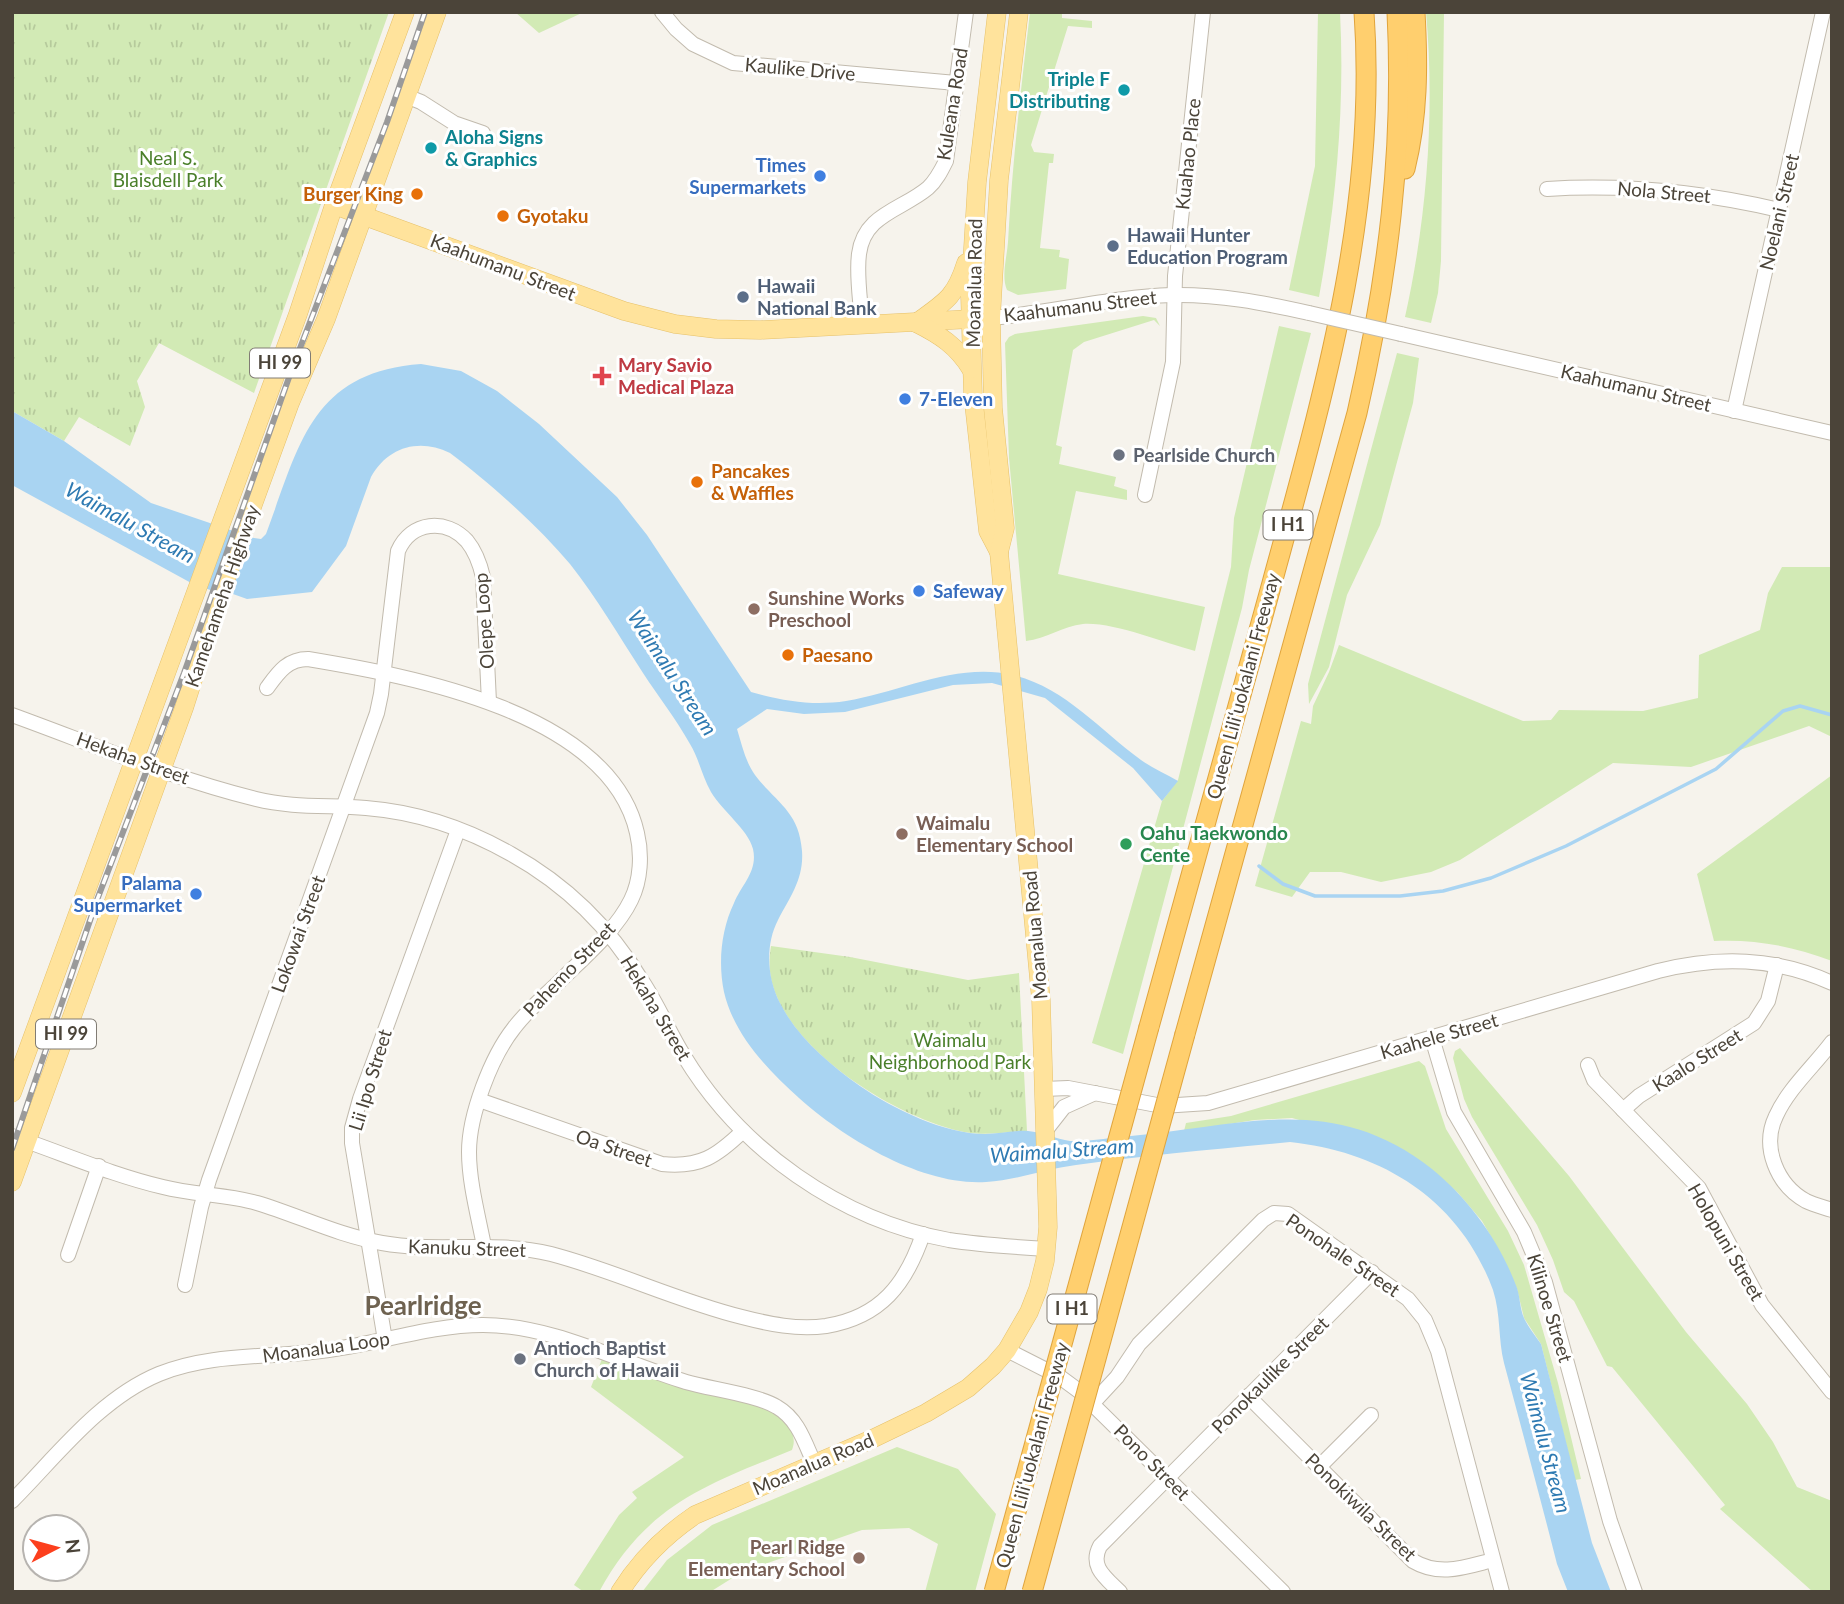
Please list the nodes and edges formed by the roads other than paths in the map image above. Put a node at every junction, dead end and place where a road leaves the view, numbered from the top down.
1 (405, 12) edge
2 (437, 12) edge
3 (662, 12) edge
4 (966, 12) edge
5 (997, 12) edge
6 (1018, 12) edge
7 (1203, 12) edge
8 (1364, 12) edge
9 (1396, 12) edge
10 (1415, 12) edge
11 (1823, 12) edge
12 (956, 83) junction
13 (406, 96) junction
14 (483, 133) dead end
15 (1548, 189) dead end
16 (334, 205) junction
17 (1779, 210) junction
18 (363, 215) junction
19 (1393, 217) junction
20 (972, 244) junction
21 (1175, 295) junction
22 (991, 318) junction
23 (971, 319) junction
24 (916, 323) junction
25 (862, 325) junction
26 (972, 371) junction
27 (1734, 411) junction
28 (1832, 433) edge
29 (1144, 495) dead end
30 (999, 552) junction
31 (384, 673) junction
32 (267, 688) dead end
33 (489, 702) junction
34 (12, 715) edge
35 (133, 759) junction
36 (162, 769) junction
37 (344, 807) junction
38 (458, 830) junction
39 (607, 932) junction
40 (1777, 965) junction
41 (1832, 983) edge
42 (1432, 1038) junction
43 (1832, 1042) edge
44 (1588, 1065) dead end
45 (1044, 1089) junction
46 (12, 1093) edge
47 (1095, 1093) junction
48 (480, 1100) junction
49 (1623, 1110) junction
50 (1046, 1130) junction
51 (743, 1131) junction
52 (20, 1139) edge
53 (99, 1167) junction
54 (12, 1182) edge
55 (205, 1194) junction
56 (1832, 1210) edge
57 (923, 1234) junction
58 (368, 1241) junction
59 (484, 1246) junction
60 (1046, 1249) junction
61 (68, 1255) dead end
62 (1371, 1272) junction
63 (186, 1285) dead end
64 (385, 1340) junction
65 (1007, 1350) junction
66 (1832, 1392) edge
67 (1248, 1396) junction
68 (1092, 1404) junction
69 (1371, 1415) dead end
70 (814, 1463) junction
71 (1318, 1467) junction
72 (1168, 1477) junction
73 (12, 1502) edge
74 (1493, 1560) junction
75 (620, 1592) edge
76 (994, 1592) edge
77 (1032, 1592) edge
78 (1120, 1592) edge
79 (1283, 1592) edge
80 (1502, 1592) edge
81 (1635, 1592) edge

1 - 16 main road, Kamehameha Highway / HI 99
2 - 13 main road, Kamehameha Highway / HI 99
3 - 12 street, Kaulike Drive
4 - 12 street, Kuleana Road
5 - 20 main road, Moanalua Road
6 - 22 main road, Moanalua Road
7 - 21 street, Kuahao Place
8 - 76 highway, Queen Liliʻuokalani Freeway / I H1, bridge
9 - 19 highway, Queen Liliʻuokalani Freeway / I H1
10 - 19 highway
11 - 17 street, Noelani Street
12 - 25 street, Kuleana Road
13 - 14 street
13 - 18 main road, Kamehameha Highway / HI 99
15 - 17 street, Nola Street
16 - 18 main road, Kaahumanu Street
16 - 35 main road, Kamehameha Highway / HI 99
17 - 27 street, Noelani Street
18 - 25 main road, Kaahumanu Street
18 - 36 main road, Kamehameha Highway / HI 99
19 - 77 highway, Queen Liliʻuokalani Freeway / I H1, bridge
20 - 23 main road, Moanalua Road
20 - 24 main road
21 - 22 street, Kaahumanu Street
21 - 27 street, Kaahumanu Street, bridge
21 - 29 street, Kuahao Place
22 - 23 main road, Kaahumanu Street
22 - 30 main road, Moanalua Road
23 - 24 main road, Kaahumanu Street
23 - 26 main road, Moanalua Road
24 - 25 main road, Kaahumanu Street
24 - 26 main road
26 - 30 main road, Moanalua Road
27 - 28 street, Kaahumanu Street
30 - 45 main road, Moanalua Road
31 - 32 street, Pahemo Street
31 - 33 street, Pahemo Street
31 - 33 street, Olepe Loop
31 - 37 street, Lokowai Street
33 - 39 street, Pahemo Street
34 - 35 street, Hekaha Street
35 - 36 street, Hekaha Street
35 - 46 main road, Kamehameha Highway / HI 99
36 - 37 street, Hekaha Street
36 - 52 main road, Kamehameha Highway / HI 99
37 - 38 street, Hekaha Street
37 - 55 street, Lokowai Street
38 - 39 street, Hekaha Street
38 - 58 street, Lii Ipo Street
39 - 48 street, Pahemo Street
39 - 51 street, Hekaha Street
40 - 41 street, Kaahele Street
40 - 42 street, Kaahele Street
40 - 49 street, Kaalo Street
42 - 47 street, Kaahele Street
42 - 81 street, Kilinoe Street
43 - 56 street
44 - 49 street, Holopuni Street
45 - 47 street, Kaahele Street
45 - 50 main road, Moanalua Road
47 - 50 street
48 - 51 street, Oa Street
48 - 59 street, Pahemo Street
49 - 66 street, Holopuni Street
50 - 60 main road, Moanalua Road
51 - 57 street, Hekaha Street
52 - 53 street, Kanuku Street
52 - 54 main road, Kamehameha Highway / HI 99
53 - 55 street, Kanuku Street
53 - 61 street
55 - 58 street, Kanuku Street
55 - 63 street, Lokowai Street
57 - 59 street, Kanuku Street
57 - 60 street, Hekaha Street
58 - 59 street, Kanuku Street
58 - 64 street, Lii Ipo Street
60 - 65 main road, Moanalua Road
62 - 67 street, Ponokaulike Street
62 - 68 street, Ponohale Street
62 - 74 street, Ponohale Street
64 - 70 street, Moanalua Loop
64 - 73 street, Moanalua Loop
65 - 68 street, Pono Street
65 - 70 main road, Moanalua Road
67 - 71 street, Ponokiwila Street
67 - 72 street, Ponokaulike Street
68 - 72 street, Pono Street
69 - 71 street
70 - 75 main road, Moanalua Road
71 - 74 street, Ponokiwila Street
72 - 78 street, Ponokaulike Street
72 - 79 street, Pono Street
74 - 80 street, Ponohale Street

